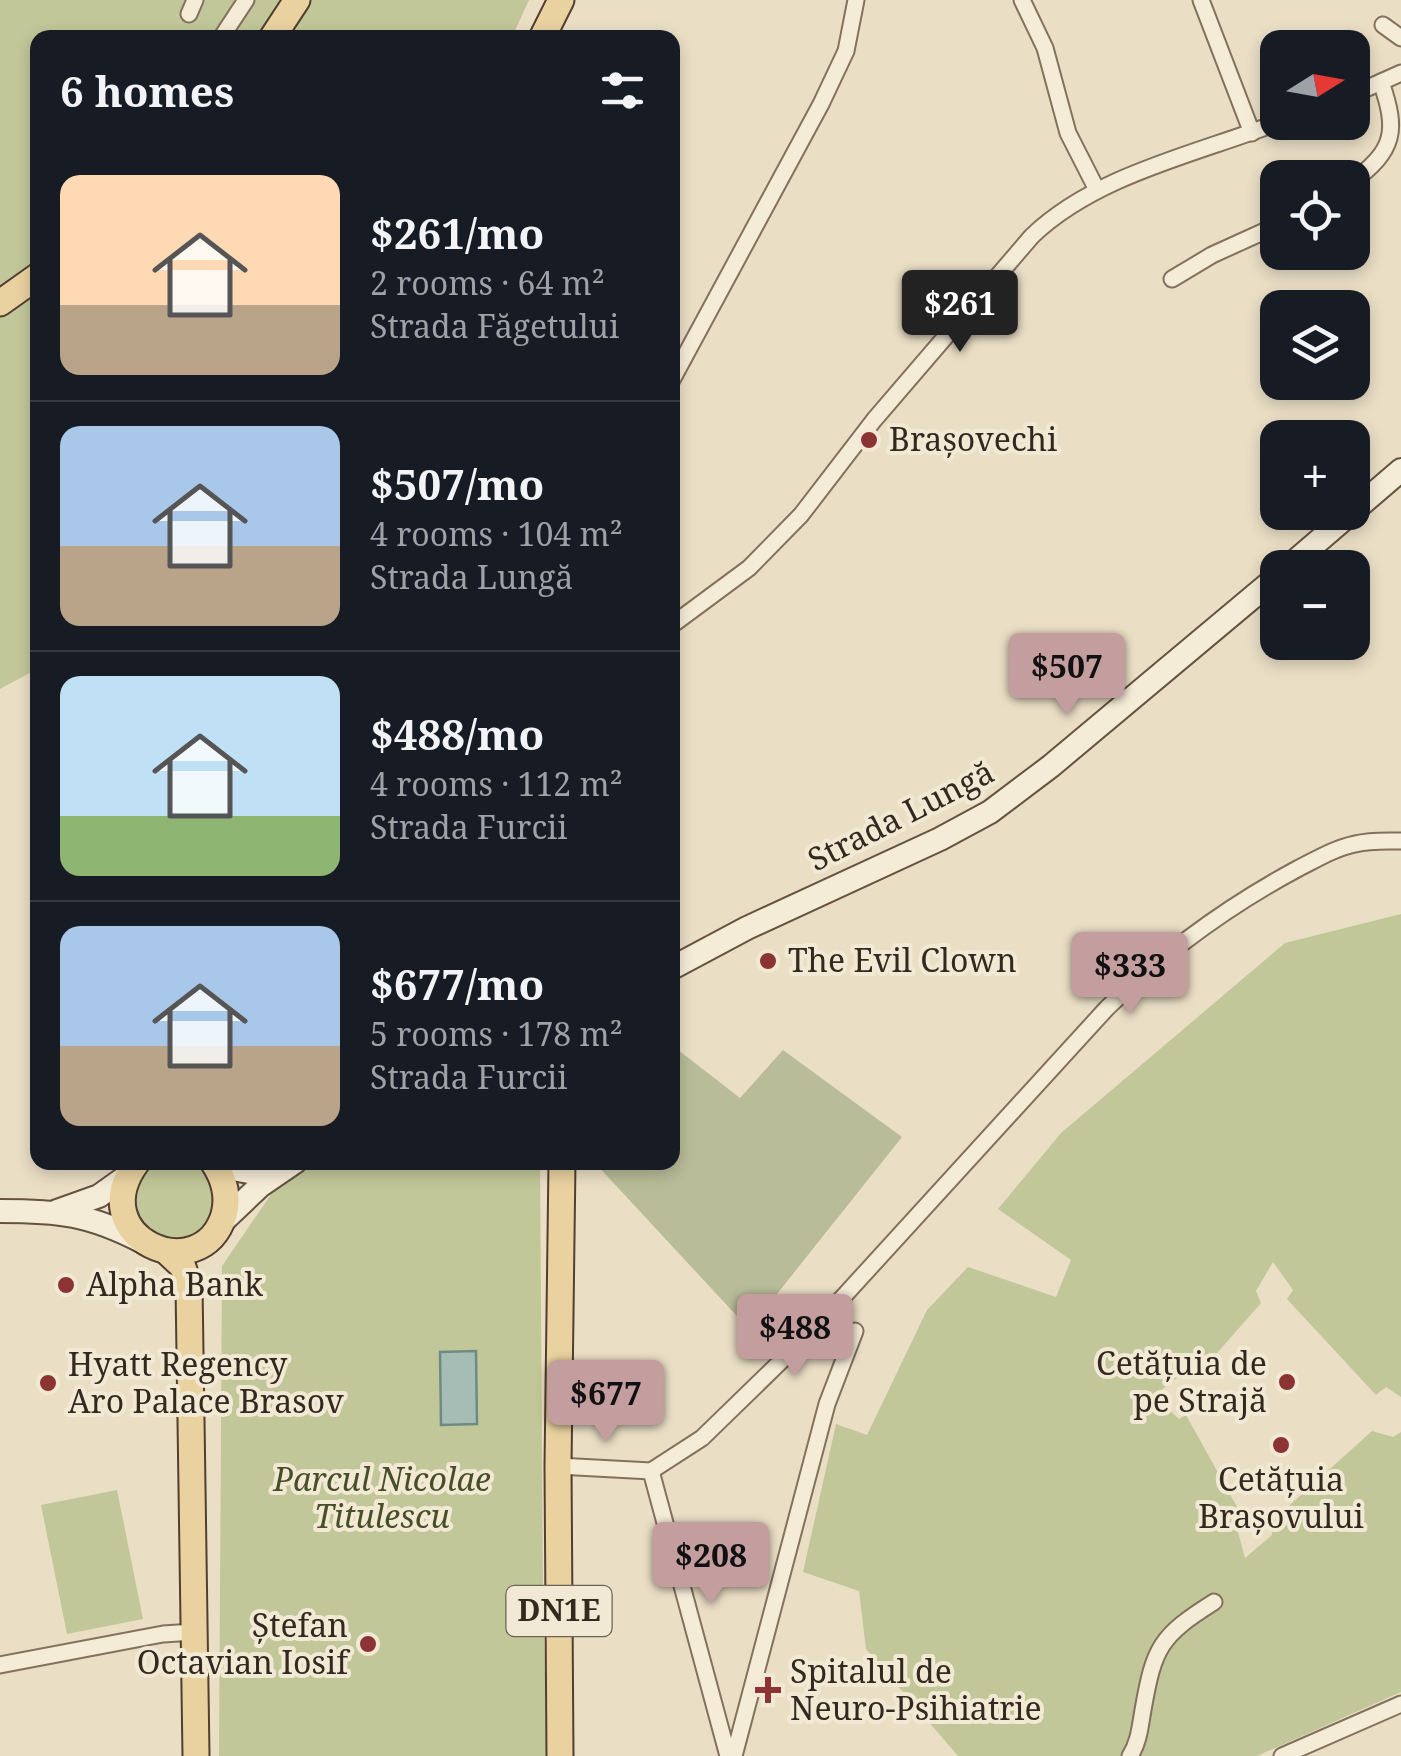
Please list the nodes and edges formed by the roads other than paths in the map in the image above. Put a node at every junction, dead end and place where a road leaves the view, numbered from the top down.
1 (246, 0) edge
2 (296, 0) edge
3 (561, 0) edge
4 (856, 0) edge
5 (1022, 0) edge
6 (1201, 0) edge
7 (1384, 25) dead end
8 (226, 30) edge
9 (277, 30) edge
10 (546, 30) edge
11 (1401, 38) edge
12 (1401, 73) edge
13 (1382, 82) junction
14 (1370, 87) edge
15 (1260, 130) edge
16 (1252, 133) junction
17 (1370, 164) edge
18 (1097, 190) junction
19 (1260, 233) edge
20 (1172, 279) dead end
21 (30, 282) edge
22 (0, 304) edge
23 (680, 365) edge
24 (1401, 470) edge
25 (1401, 490) edge
26 (1372, 496) junction
27 (1308, 550) edge
28 (1260, 591) edge
29 (680, 619) edge
30 (1401, 841) edge
31 (680, 964) edge
32 (132, 1170) edge
33 (217, 1170) edge
34 (233, 1170) edge
35 (270, 1170) edge
36 (284, 1170) edge
37 (562, 1170) edge
38 (0, 1211) edge
39 (57, 1211) junction
40 (221, 1223) junction
41 (157, 1248) junction
42 (855, 1331) dead end
43 (558, 1466) junction
44 (651, 1470) junction
45 (1214, 1602) dead end
46 (194, 1632) junction
47 (0, 1665) edge
48 (1401, 1704) edge
49 (196, 1756) edge
50 (560, 1756) edge
51 (731, 1756) edge
52 (1130, 1756) edge
53 (1282, 1756) edge

1 - 8 street
2 - 9 main road
3 - 10 main road
4 - 23 street
5 - 18 street
6 - 16 street
7 - 11 street
12 - 13 street
13 - 14 street
13 - 17 street
15 - 16 street
16 - 18 street
18 - 29 street
19 - 20 street
21 - 22 main road
24 - 26 main road
25 - 26 main road
26 - 27 main road
28 - 31 main road, Strada Lungă
30 - 44 street
32 - 39 main road
32 - 41 main road
33 - 40 main road
34 - 35 main road
36 - 40 main road
37 - 43 main road, DN1E
38 - 39 main road
39 - 41 main road
40 - 41 main road
41 - 46 main road
42 - 51 street
43 - 44 street
43 - 50 main road, DN1E
44 - 51 street
45 - 52 street
46 - 47 street
46 - 49 main road
48 - 53 street

